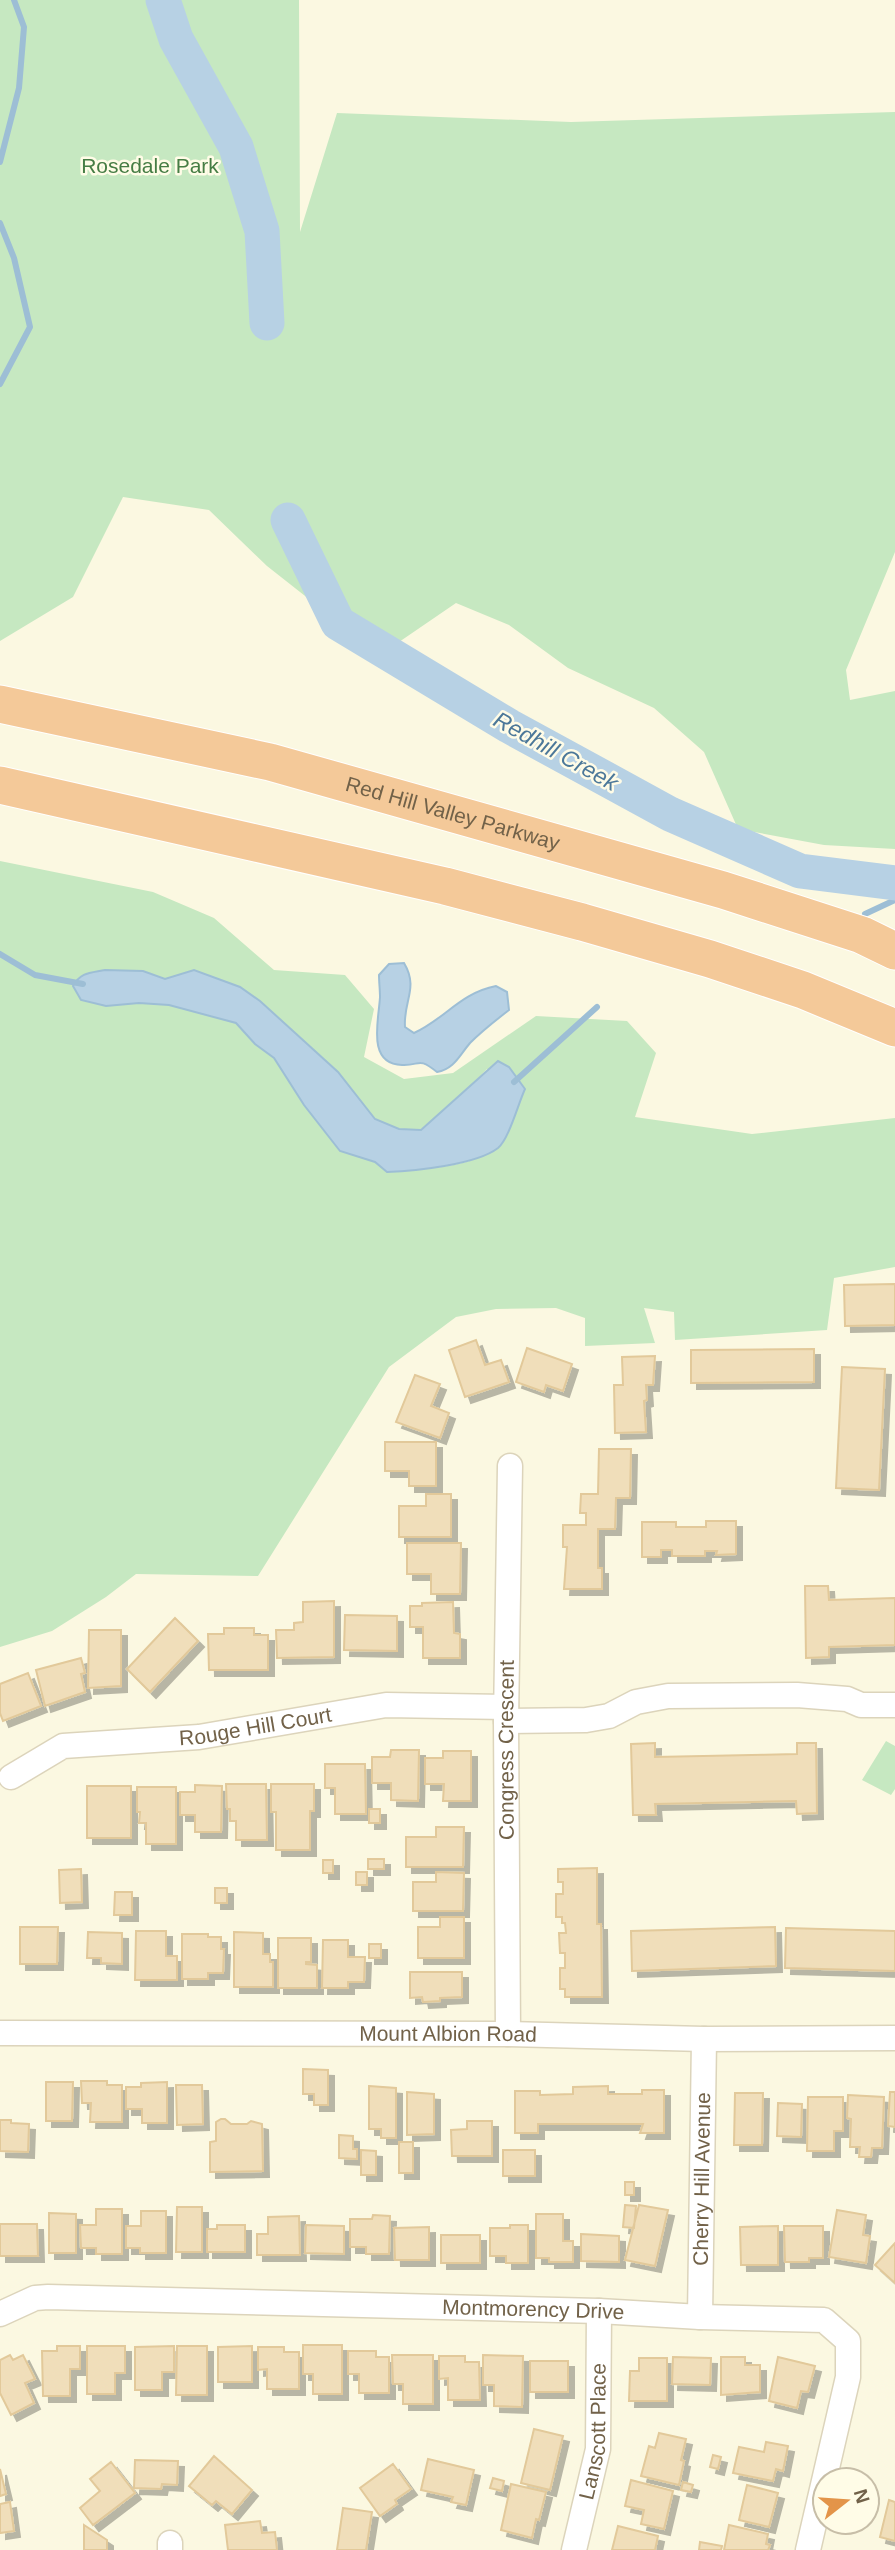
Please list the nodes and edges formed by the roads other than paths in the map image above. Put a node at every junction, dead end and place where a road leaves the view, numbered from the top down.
1 (0, 704) edge
2 (0, 785) edge
3 (0, 792) edge
4 (48, 796) junction
5 (895, 951) edge
6 (895, 1028) edge
7 (510, 1466) dead end
8 (895, 1705) edge
9 (506, 1714) junction
10 (11, 1777) dead end
11 (0, 2033) edge
12 (508, 2034) junction
13 (895, 2038) edge
14 (704, 2039) junction
15 (599, 2311) junction
16 (0, 2314) edge
17 (700, 2317) junction
18 (574, 2550) edge
19 (808, 2550) edge

1 - 5 highway, Red Hill Valley Parkway
2 - 4 highway
3 - 4 highway
4 - 6 highway
7 - 9 street, Congress Crescent
8 - 9 street, Rouge Hill Court
9 - 10 street, Rouge Hill Court
9 - 12 street, Congress Crescent
11 - 12 street, Mount Albion Road
12 - 14 street, Mount Albion Road
13 - 14 street, Mount Albion Road
14 - 17 street, Cherry Hill Avenue
15 - 16 street, Montmorency Drive
15 - 17 street, Montmorency Drive
15 - 18 street, Lanscott Place
17 - 19 street, Montmorency Drive

